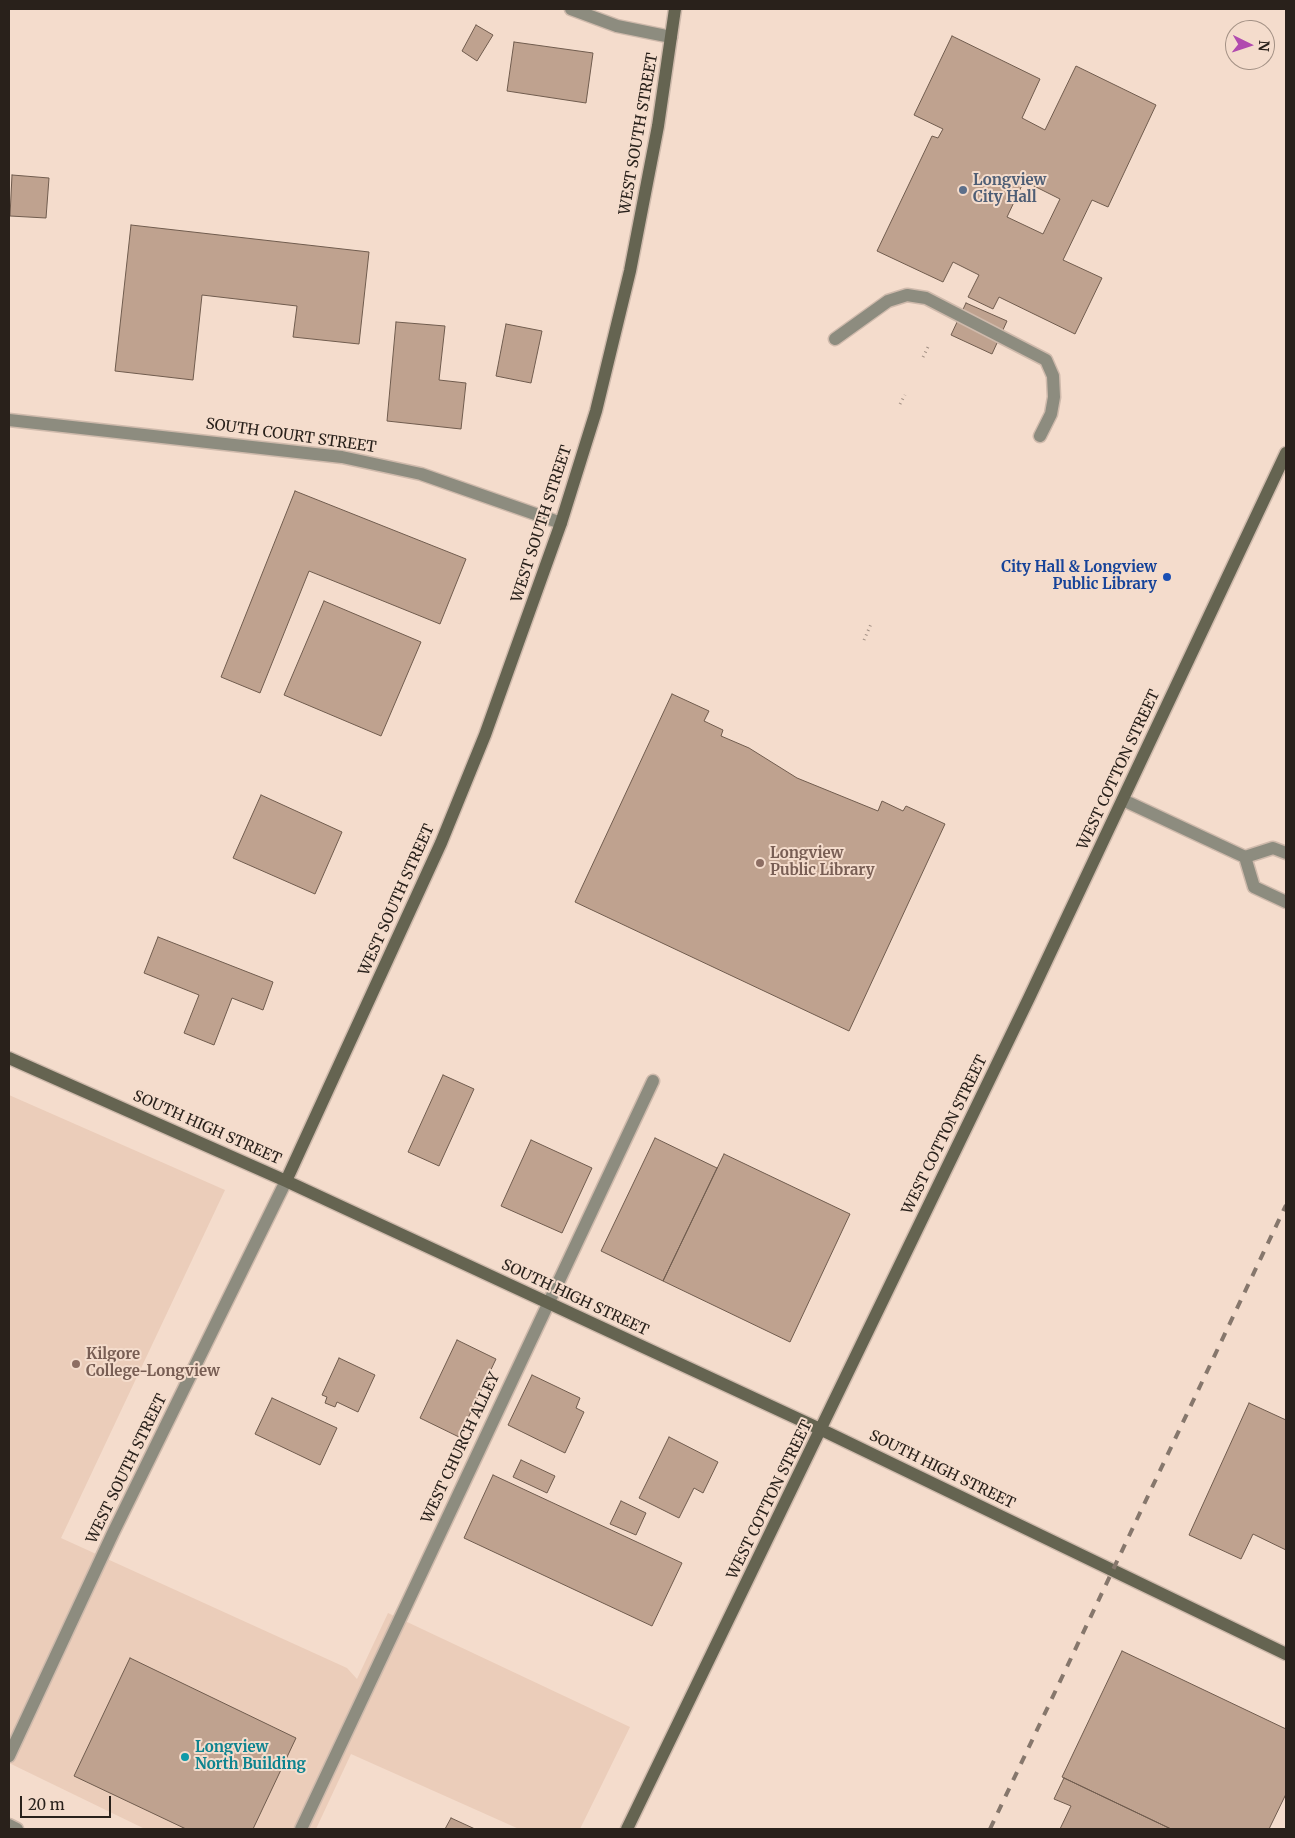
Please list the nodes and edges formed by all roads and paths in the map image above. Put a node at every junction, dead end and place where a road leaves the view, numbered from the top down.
1 (571, 9) edge
2 (675, 9) edge
3 (671, 37) junction
4 (836, 339) dead end
5 (928, 347) dead end
6 (923, 357) dead end
7 (904, 395) dead end
8 (900, 404) dead end
9 (9, 420) edge
10 (1040, 436) dead end
11 (1286, 453) edge
12 (562, 523) junction
13 (871, 624) dead end
14 (864, 640) dead end
15 (1123, 800) junction
16 (1286, 854) edge
17 (1244, 857) junction
18 (1286, 902) edge
19 (9, 1058) edge
20 (653, 1081) dead end
21 (286, 1181) junction
22 (547, 1304) junction
23 (822, 1430) junction
24 (1286, 1654) edge
25 (9, 1756) edge
26 (9, 1825) edge
27 (17, 1829) edge
28 (301, 1829) edge
29 (628, 1829) edge

1 - 3 street
2 - 3 main road, WEST SOUTH STREET
3 - 12 main road, WEST SOUTH STREET
4 - 10 street
5 - 6 path
7 - 8 path
9 - 12 street, SOUTH COURT STREET
11 - 15 main road, WEST COTTON STREET
12 - 21 main road, WEST SOUTH STREET
13 - 14 path
15 - 17 street
15 - 23 main road, WEST COTTON STREET
16 - 17 street
17 - 18 street
19 - 21 main road, SOUTH HIGH STREET
20 - 22 street, WEST CHURCH ALLEY
21 - 22 main road, SOUTH HIGH STREET
21 - 25 street, WEST SOUTH STREET
22 - 23 main road, SOUTH HIGH STREET
22 - 28 street, WEST CHURCH ALLEY
23 - 24 main road, SOUTH HIGH STREET
23 - 29 main road, WEST COTTON STREET
26 - 27 street

